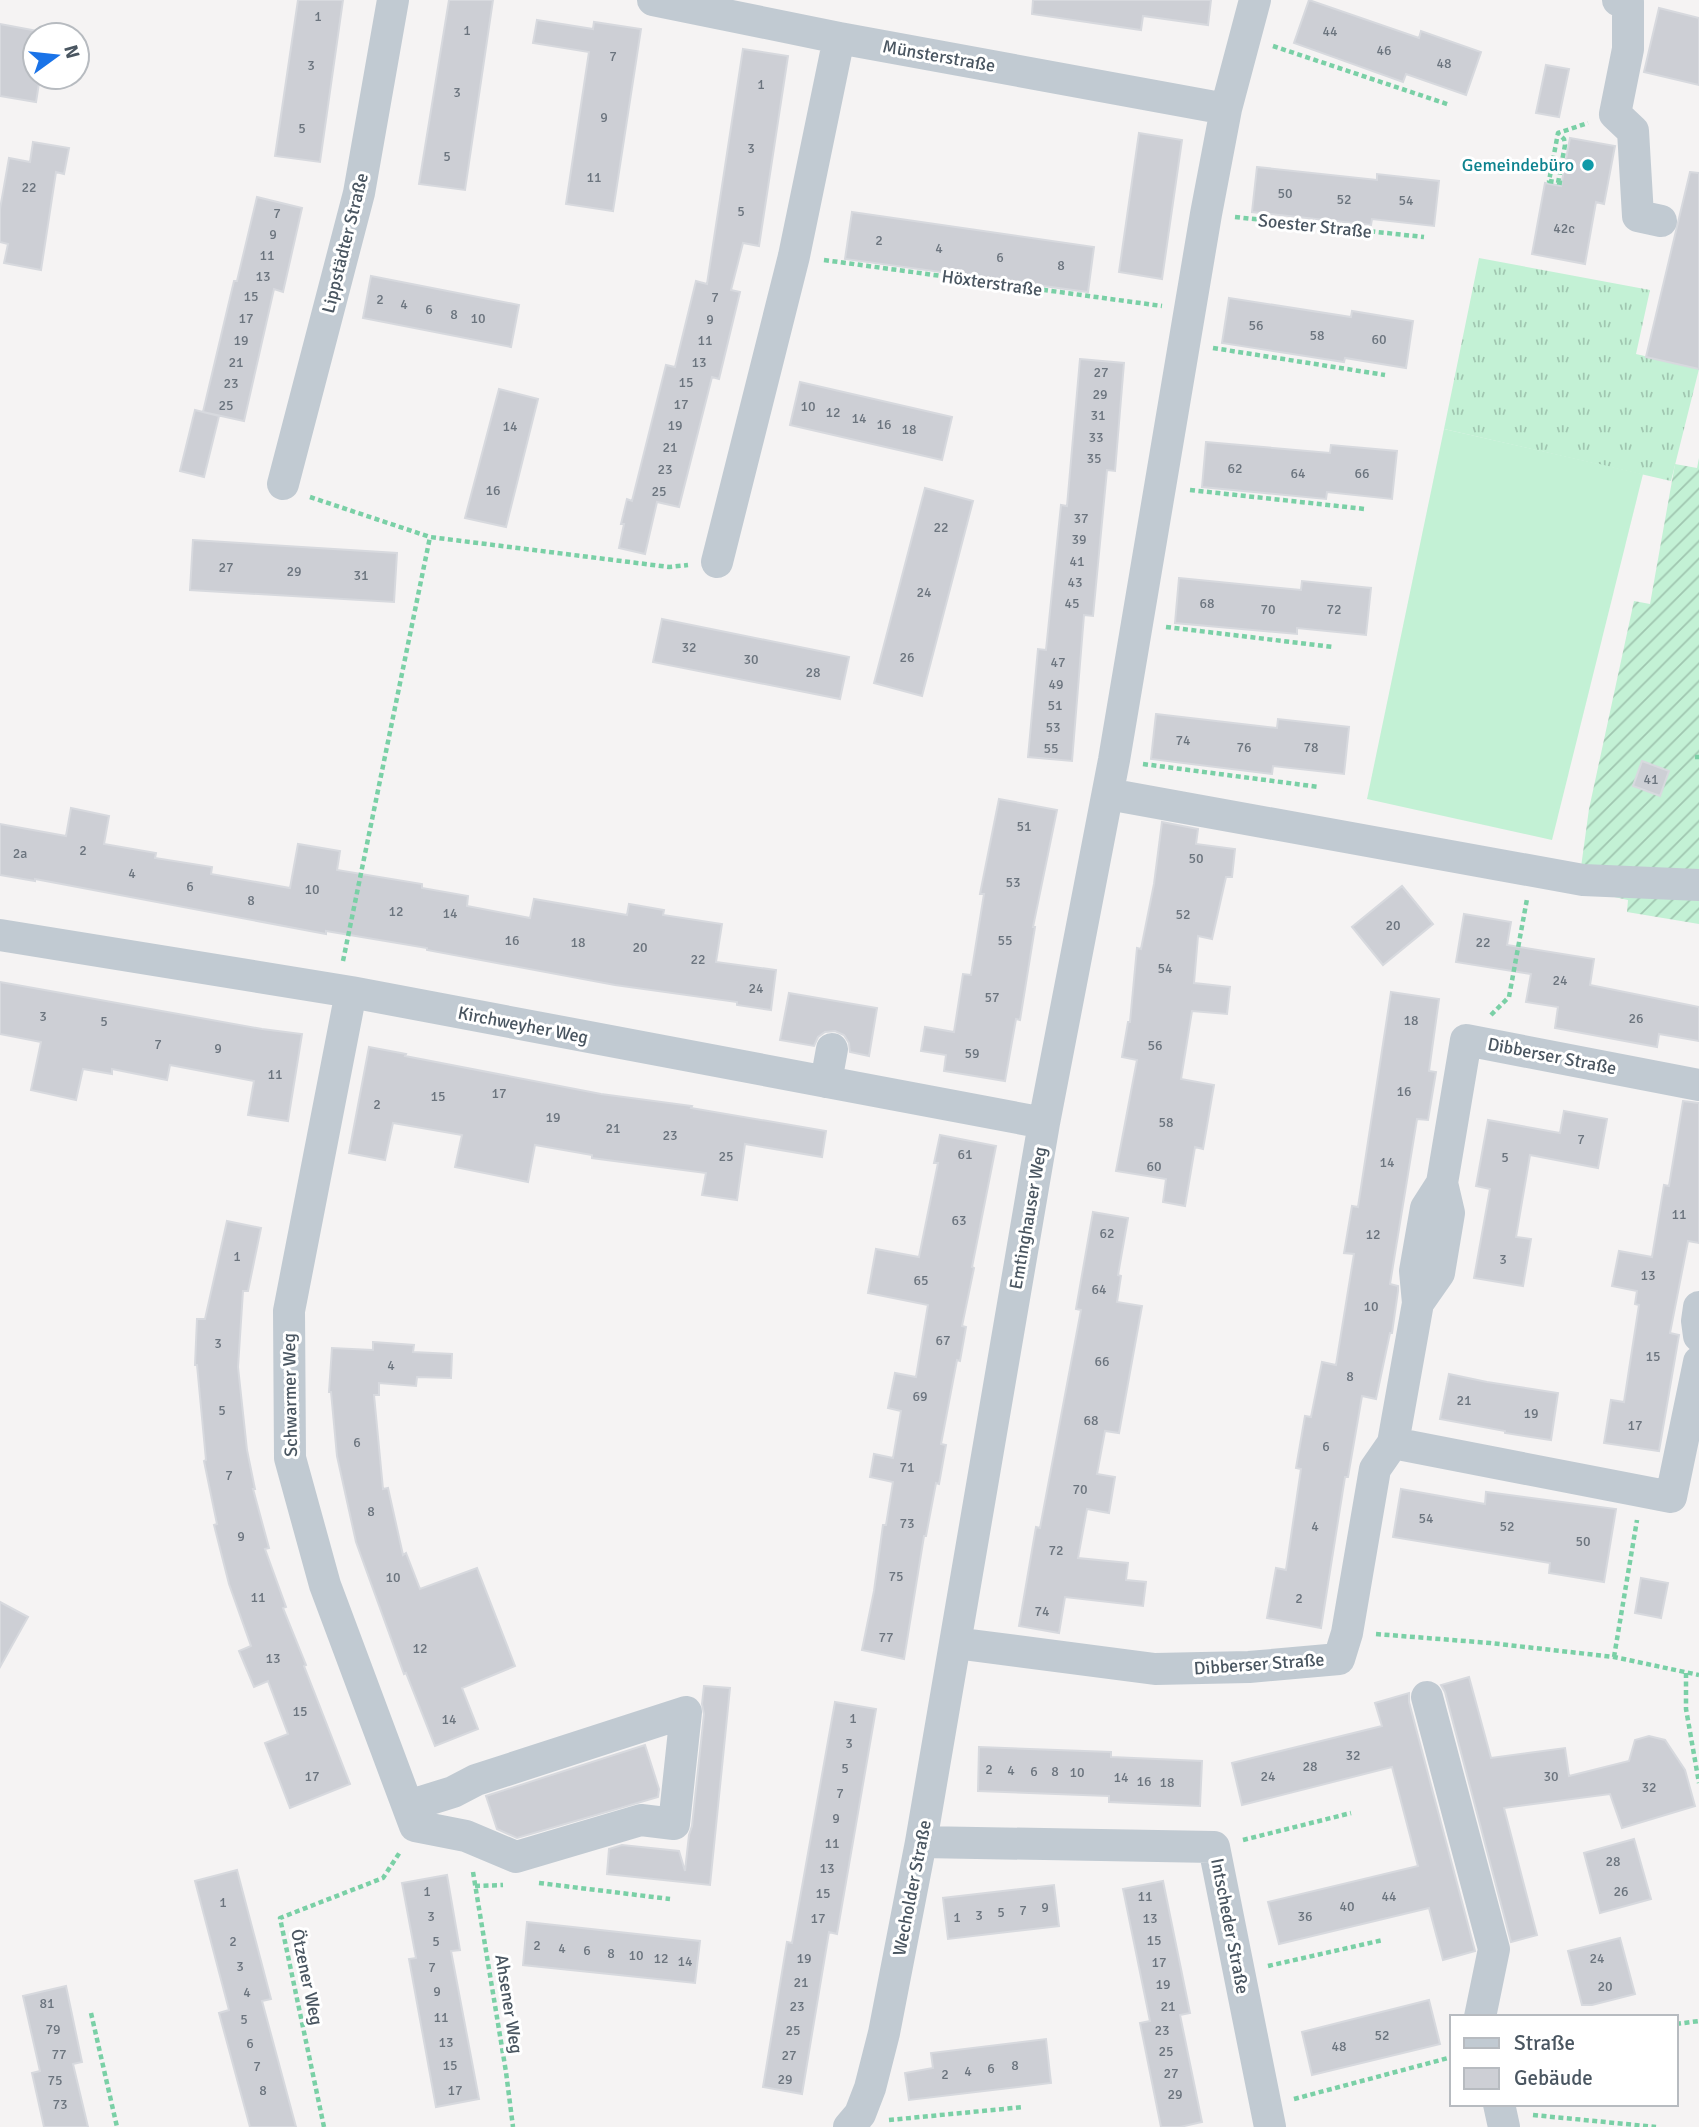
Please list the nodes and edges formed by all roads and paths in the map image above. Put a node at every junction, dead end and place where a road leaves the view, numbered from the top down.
1 (393, 0) edge
2 (653, 0) edge
3 (1255, 0) edge
4 (1618, 0) edge
5 (753, 9) edge
6 (1245, 37) junction
7 (839, 38) junction
8 (1450, 104) dead end
9 (1226, 109) junction
10 (1615, 114) junction
11 (1558, 133) junction
12 (1206, 214) junction
13 (1661, 221) dead end
14 (1424, 237) dead end
15 (794, 256) junction
16 (1191, 310) junction
17 (1185, 344) junction
18 (1385, 375) dead end
19 (283, 484) joint
20 (1161, 487) junction
21 (1365, 509) dead end
22 (430, 537) junction
23 (717, 562) joint
24 (1137, 624) junction
25 (1333, 647) dead end
26 (1114, 760) junction
27 (1319, 787) dead end
28 (1108, 794) junction
29 (1531, 870) junction
30 (1699, 885) edge
31 (0, 935) edge
32 (344, 991) junction
33 (1466, 1040) junction
34 (832, 1049) dead end
35 (826, 1082) junction
36 (1699, 1085) edge
37 (1044, 1123) junction
38 (1699, 1307) edge
39 (1699, 1336) edge
40 (1699, 1362) edge
41 (1393, 1443) junction
42 (1641, 1492) junction
43 (1347, 1633) junction
44 (955, 1643) junction
45 (1614, 1657) junction
46 (1686, 1673) junction
47 (1699, 1675) edge
48 (1427, 1697) dead end
49 (1699, 1783) edge
50 (1351, 1813) dead end
51 (412, 1816) junction
52 (921, 1842) junction
53 (1214, 1847) junction
54 (472, 1865) dead end
55 (515, 1884) dead end
56 (528, 1884) dead end
57 (475, 1886) junction
58 (670, 1899) dead end
59 (1383, 1940) dead end
60 (1239, 1973) junction
61 (91, 2013) dead end
62 (1480, 2015) edge
63 (1699, 2021) edge
64 (1678, 2024) edge
65 (1450, 2058) edge
66 (1024, 2107) dead end
67 (1501, 2114) edge
68 (1268, 2117) edge
69 (855, 2120) edge
70 (117, 2127) edge
71 (324, 2127) edge
72 (513, 2127) edge
73 (1656, 2127) edge

1 - 19 street, Lippstädter Straße
2 - 5 street, Münsterstraße
3 - 6 street
4 - 10 street
5 - 7 street, Münsterstraße
6 - 8 path
6 - 9 street
7 - 9 street, Münsterstraße
7 - 15 street
9 - 12 street
10 - 11 path
10 - 13 street
11 - 11 path
12 - 14 path, Soester Straße
12 - 16 street
15 - 16 path, Höxterstraße
15 - 23 street
16 - 17 street
17 - 18 path
17 - 20 street
19 - 22 path
20 - 21 path
20 - 24 street
22 - 23 path
22 - 32 path
24 - 25 path
24 - 26 street
26 - 27 path
26 - 28 street
28 - 29 street
28 - 37 street, Emtinghauser Weg
29 - 30 street
29 - 33 path
31 - 32 street, Kirchweyher Weg
32 - 35 street, Kirchweyher Weg
32 - 51 street, Schwarmer Weg
33 - 36 street, Dibberser Straße
33 - 41 street, Dibberser Straße
34 - 35 street
35 - 37 street, Kirchweyher Weg
37 - 44 street, Emtinghauser Weg
38 - 39 street
40 - 42 street
41 - 42 street
41 - 43 street, Dibberser Straße
42 - 45 path
43 - 44 street, Dibberser Straße
43 - 45 path
44 - 52 street, Wecholder Straße
45 - 46 path
46 - 47 path
46 - 49 path
48 - 62 street
50 - 53 path
51 - 51 street
51 - 71 path, Ötzener Weg
52 - 53 street, Intscheder Straße
52 - 69 street, Wecholder Straße
53 - 60 street, Intscheder Straße
54 - 57 path, Ahsener Weg
55 - 57 path
56 - 58 path
57 - 72 path, Ahsener Weg
59 - 60 path
60 - 68 street, Intscheder Straße
61 - 70 path
63 - 64 path
65 - 68 path
66 - 69 path
67 - 73 path

